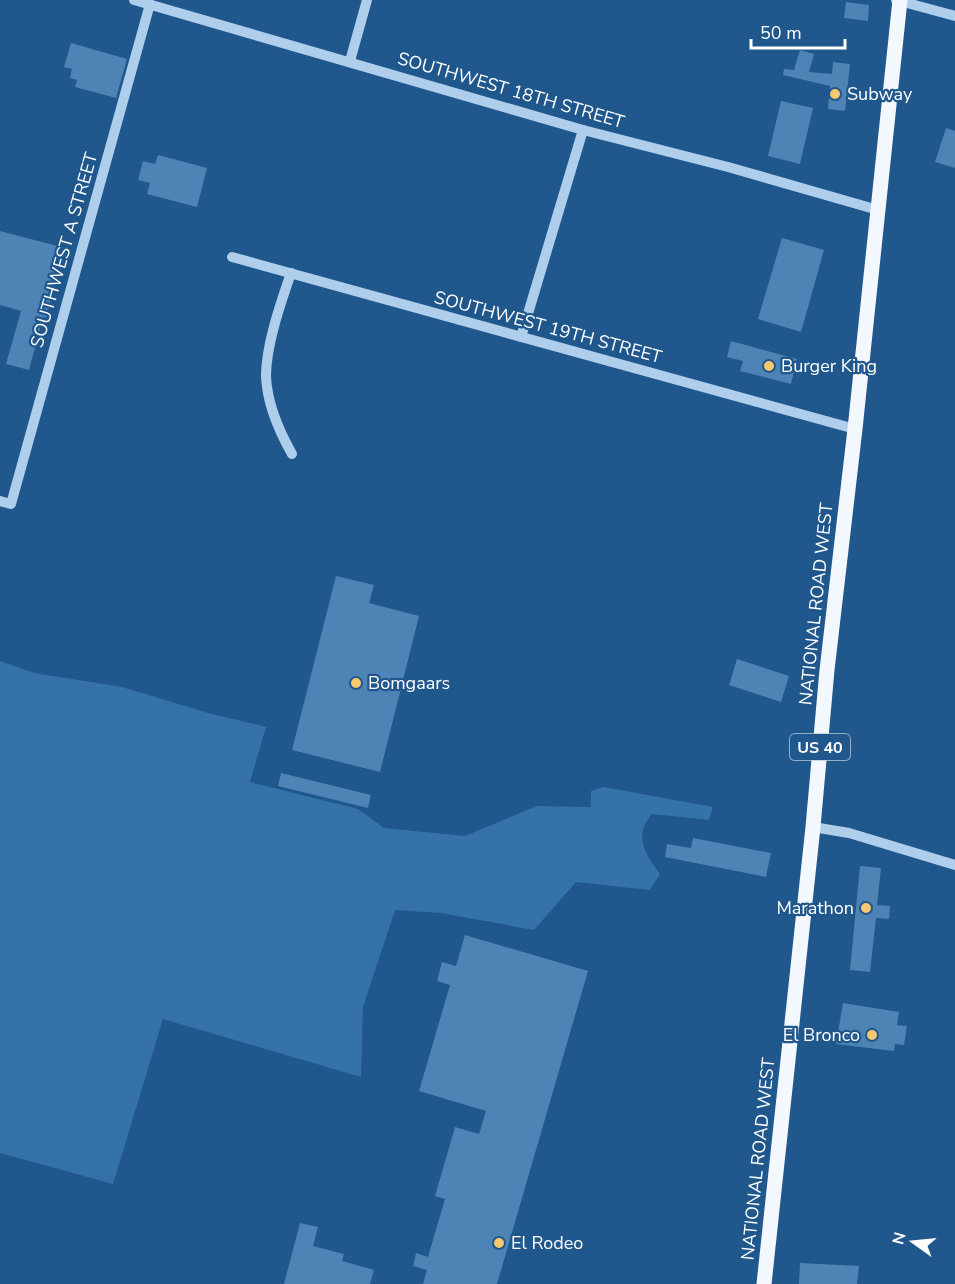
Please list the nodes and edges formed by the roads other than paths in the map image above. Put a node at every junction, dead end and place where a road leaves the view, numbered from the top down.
1 (134, 0) edge
2 (367, 0) edge
3 (899, 0) edge
4 (150, 4) junction
5 (162, 4) edge
6 (955, 16) edge
7 (350, 61) junction
8 (583, 130) junction
9 (878, 210) junction
10 (232, 257) dead end
11 (291, 273) junction
12 (521, 337) junction
13 (855, 429) junction
14 (292, 454) dead end
15 (5, 502) edge
16 (813, 827) junction
17 (955, 866) edge
18 (764, 1284) edge

1 - 4 street, SOUTHWEST 18TH STREET
2 - 7 street
3 - 6 street
3 - 9 main road, NATIONAL ROAD WEST / US 40
4 - 5 street, SOUTHWEST 18TH STREET
4 - 15 street, SOUTHWEST A STREET
5 - 7 street, SOUTHWEST 18TH STREET
7 - 8 street, SOUTHWEST 18TH STREET
8 - 9 street, SOUTHWEST 18TH STREET
8 - 12 street
9 - 13 main road, NATIONAL ROAD WEST / US 40
10 - 11 street, SOUTHWEST 19TH STREET
11 - 12 street, SOUTHWEST 19TH STREET
11 - 14 street
12 - 13 street, SOUTHWEST 19TH STREET
13 - 16 main road, NATIONAL ROAD WEST / US 40
16 - 17 street
16 - 18 main road, NATIONAL ROAD WEST / US 40

